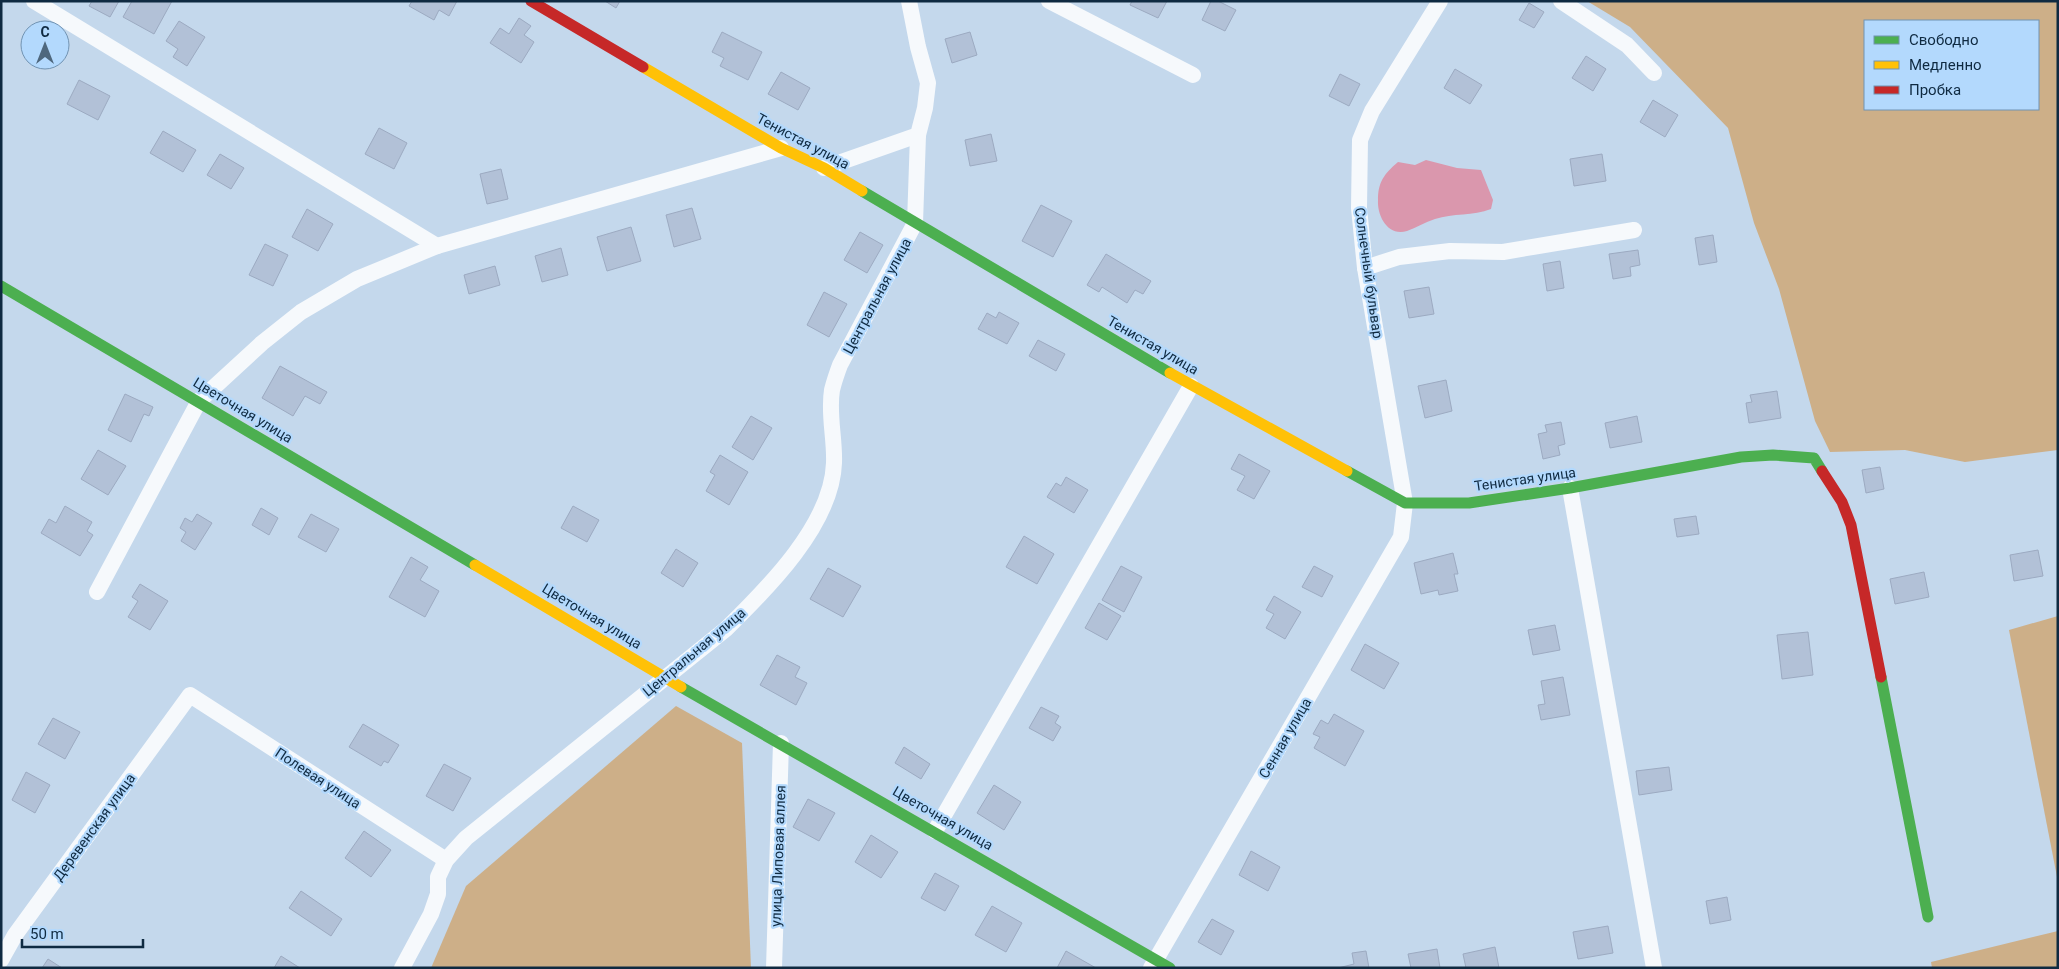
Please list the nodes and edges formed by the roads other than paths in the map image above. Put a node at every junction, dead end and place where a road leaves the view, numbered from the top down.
1 (34, 1) edge
2 (531, 1) edge
3 (910, 1) edge
4 (1049, 1) edge
5 (1440, 1) edge
6 (1561, 1) edge
7 (1654, 73) dead end
8 (1193, 75) dead end
9 (918, 135) junction
10 (781, 148) junction
11 (824, 168) junction
12 (915, 223) junction
13 (1634, 230) dead end
14 (437, 246) junction
15 (1365, 268) junction
16 (1, 286) edge
17 (1191, 386) junction
18 (199, 401) junction
19 (1570, 488) junction
20 (1405, 503) junction
21 (97, 592) dead end
22 (666, 678) junction
23 (190, 695) joint
24 (781, 744) junction
25 (935, 831) junction
26 (446, 860) junction
27 (1928, 917) dead end
28 (5, 943) edge
29 (1, 960) edge
30 (1153, 964) edge
31 (402, 968) edge
32 (774, 968) edge
33 (1170, 968) edge
34 (1654, 968) edge

1 - 14 street
2 - 10 street, Тенистая улица
3 - 9 street
4 - 8 street
5 - 15 street, Солнечный бульвар
6 - 7 street
9 - 11 street
9 - 12 street
10 - 11 street, Тенистая улица
10 - 14 street
11 - 12 street, Тенистая улица
12 - 17 street, Тенистая улица
12 - 22 street, Центральная улица
13 - 15 street
14 - 18 street
15 - 20 street, Солнечный бульвар
16 - 18 street, Цветочная улица
17 - 20 street, Тенистая улица
17 - 25 street
18 - 21 street
18 - 22 street, Цветочная улица
19 - 20 street, Тенистая улица
19 - 27 street, Тенистая улица
19 - 34 street
20 - 30 street, Сенная улица
22 - 24 street, Цветочная улица
22 - 26 street, Центральная улица
23 - 26 street, Полевая улица
23 - 28 street, Деревенская улица
24 - 25 street, Цветочная улица
24 - 32 street, улица Липовая аллея
25 - 30 street, Цветочная улица
26 - 31 street, Центральная улица
28 - 29 street, Деревенская улица
30 - 33 street, Цветочная улица

